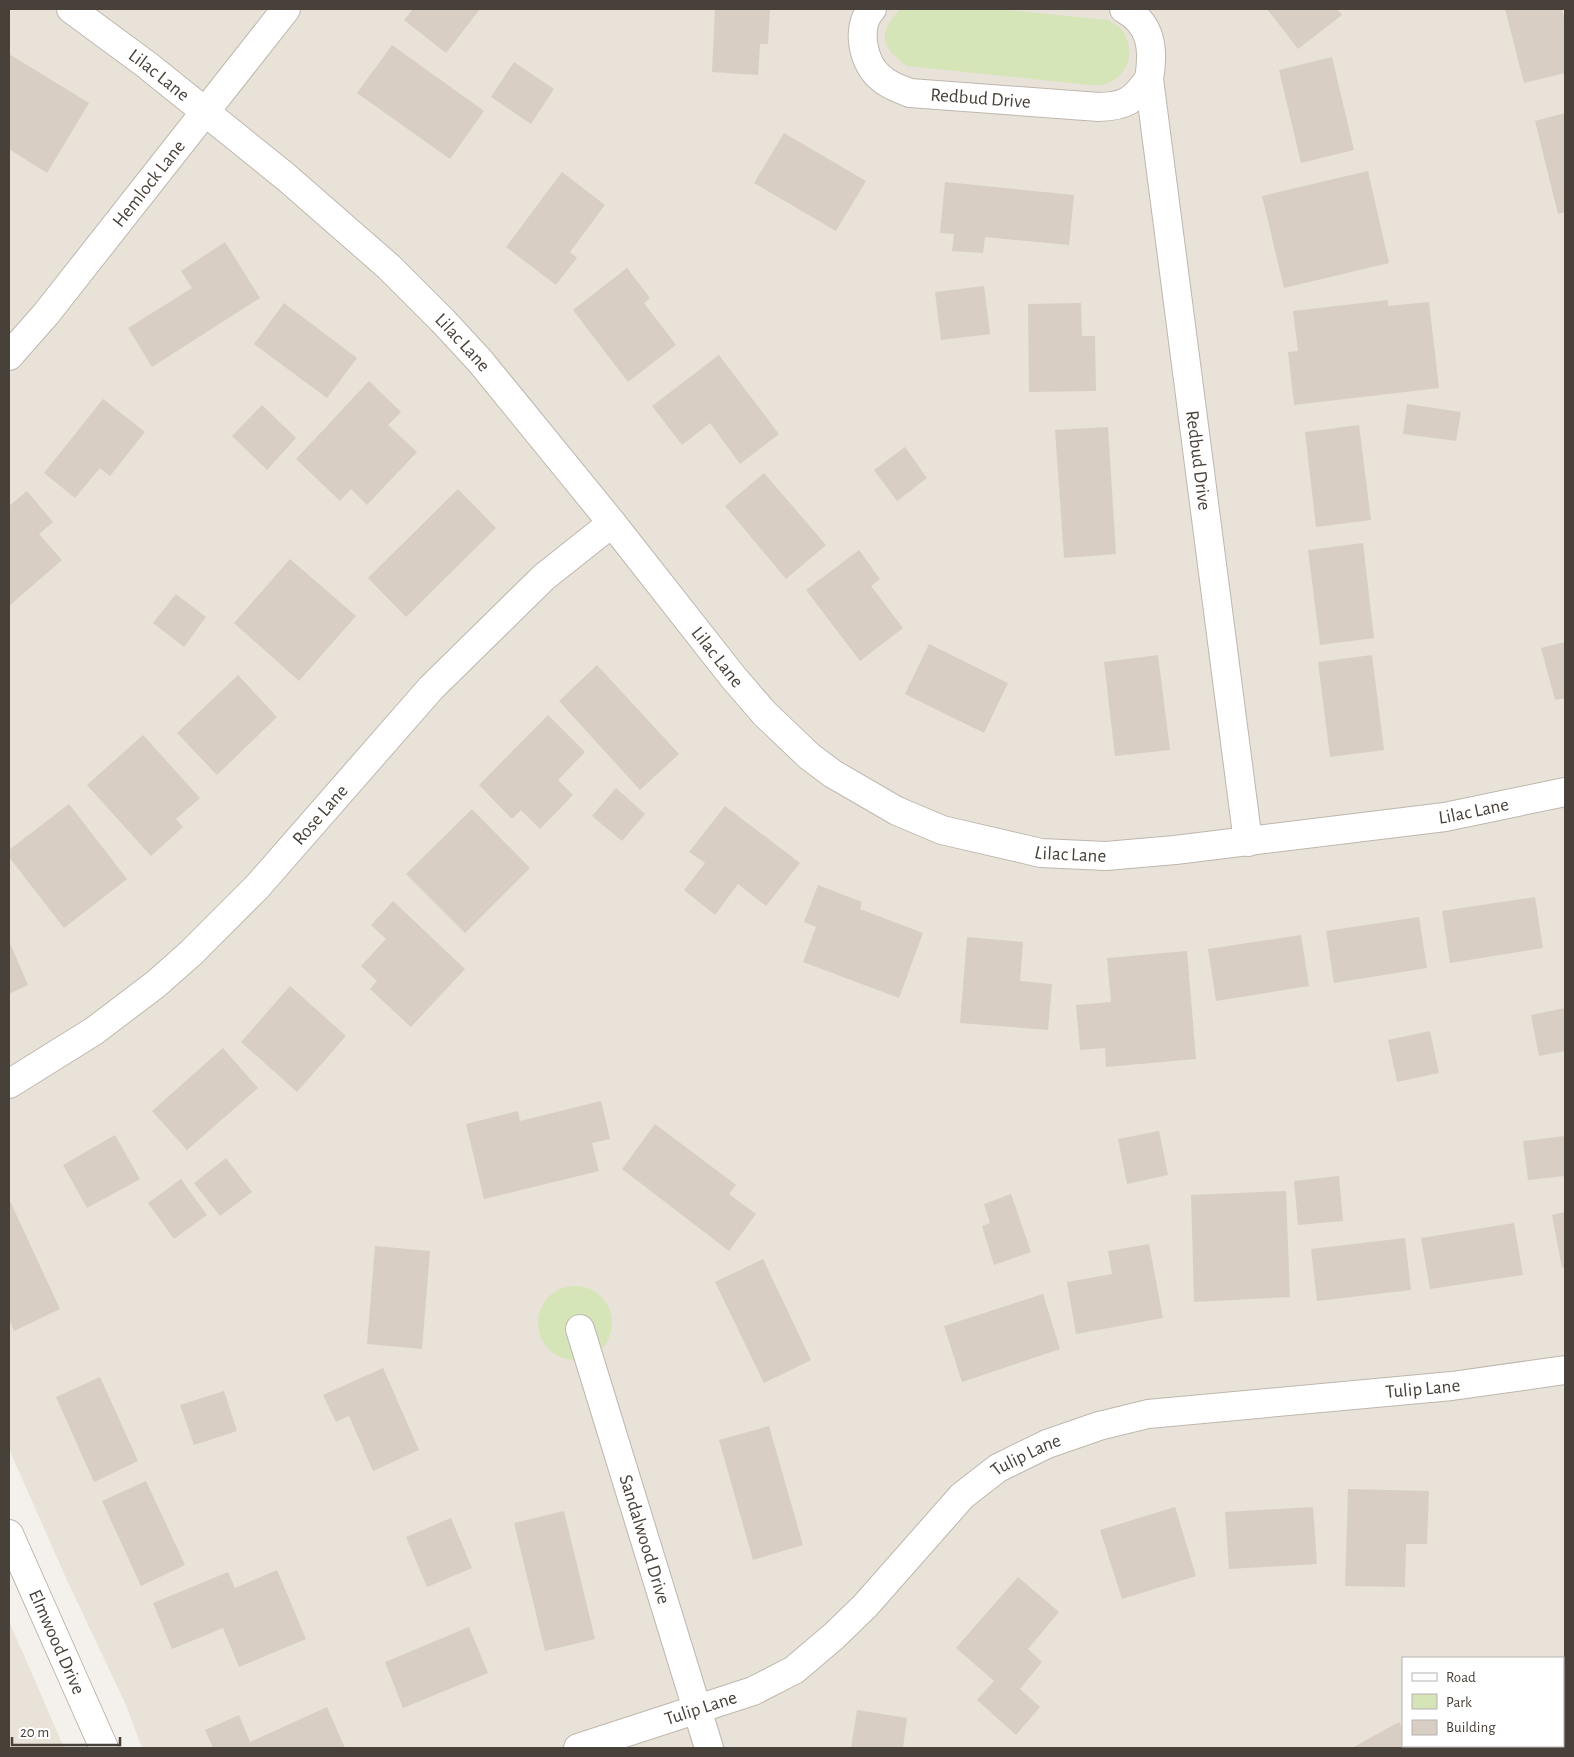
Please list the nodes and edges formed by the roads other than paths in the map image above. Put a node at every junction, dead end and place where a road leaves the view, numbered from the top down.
1 (72, 9) edge
2 (286, 9) edge
3 (872, 9) edge
4 (1124, 9) edge
5 (1149, 79) junction
6 (205, 112) junction
7 (9, 356) edge
8 (612, 523) junction
9 (1565, 792) edge
10 (1248, 842) junction
11 (9, 1084) edge
12 (580, 1329) dead end
13 (1565, 1370) edge
14 (9, 1534) edge
15 (696, 1710) junction
16 (104, 1748) edge
17 (578, 1748) edge
18 (710, 1748) edge

1 - 6 street, Lilac Lane
2 - 6 street, Hemlock Lane
3 - 5 street, Redbud Drive
4 - 5 street, Redbud Drive
5 - 10 street, Redbud Drive
6 - 7 street, Hemlock Lane
6 - 8 street, Lilac Lane
8 - 10 street, Lilac Lane
8 - 11 street, Rose Lane
9 - 10 street, Lilac Lane
12 - 15 street, Sandalwood Drive
13 - 15 street, Tulip Lane
14 - 16 street, Elmwood Drive
15 - 17 street, Tulip Lane
15 - 18 street, Sandalwood Drive

